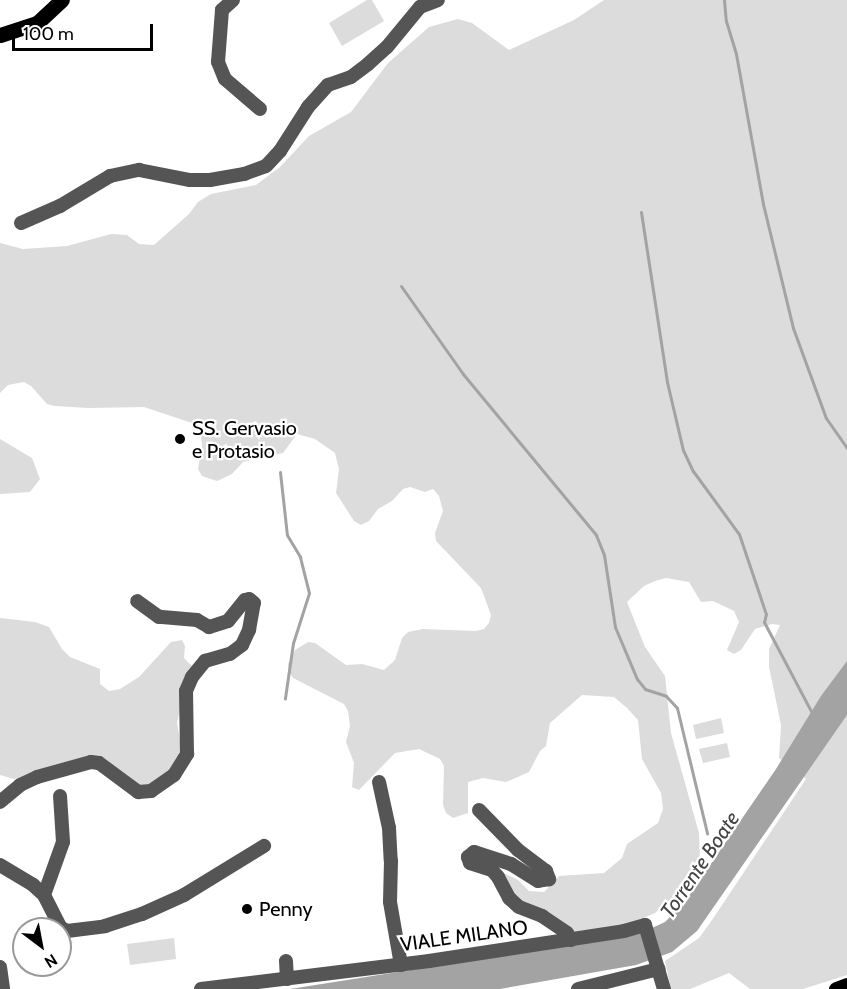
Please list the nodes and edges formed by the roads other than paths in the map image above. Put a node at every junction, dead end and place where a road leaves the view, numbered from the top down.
1 (62, 0) edge
2 (233, 0) edge
3 (438, 0) edge
4 (0, 35) edge
5 (260, 109) dead end
6 (21, 223) dead end
7 (137, 601) dead end
8 (379, 783) dead end
9 (60, 796) dead end
10 (0, 802) edge
11 (478, 810) dead end
12 (264, 846) dead end
13 (0, 865) edge
14 (44, 896) junction
15 (571, 940) junction
16 (286, 962) dead end
17 (401, 965) junction
18 (0, 967) edge
19 (659, 968) junction
20 (287, 979) junction
21 (847, 986) edge
22 (3, 989) edge
23 (201, 989) edge
24 (578, 989) edge
25 (664, 989) edge
26 (836, 989) edge

1 - 4 main road
2 - 5 street
3 - 6 street
7 - 10 street
8 - 17 street
9 - 14 street
11 - 15 street
12 - 14 street
13 - 14 street
15 - 17 street, VIALE MILANO
15 - 19 street, VIALE MILANO
16 - 20 street
17 - 20 street, VIALE MILANO
18 - 22 street
19 - 24 street
19 - 25 street
20 - 23 street, VIALE MILANO
21 - 26 main road

